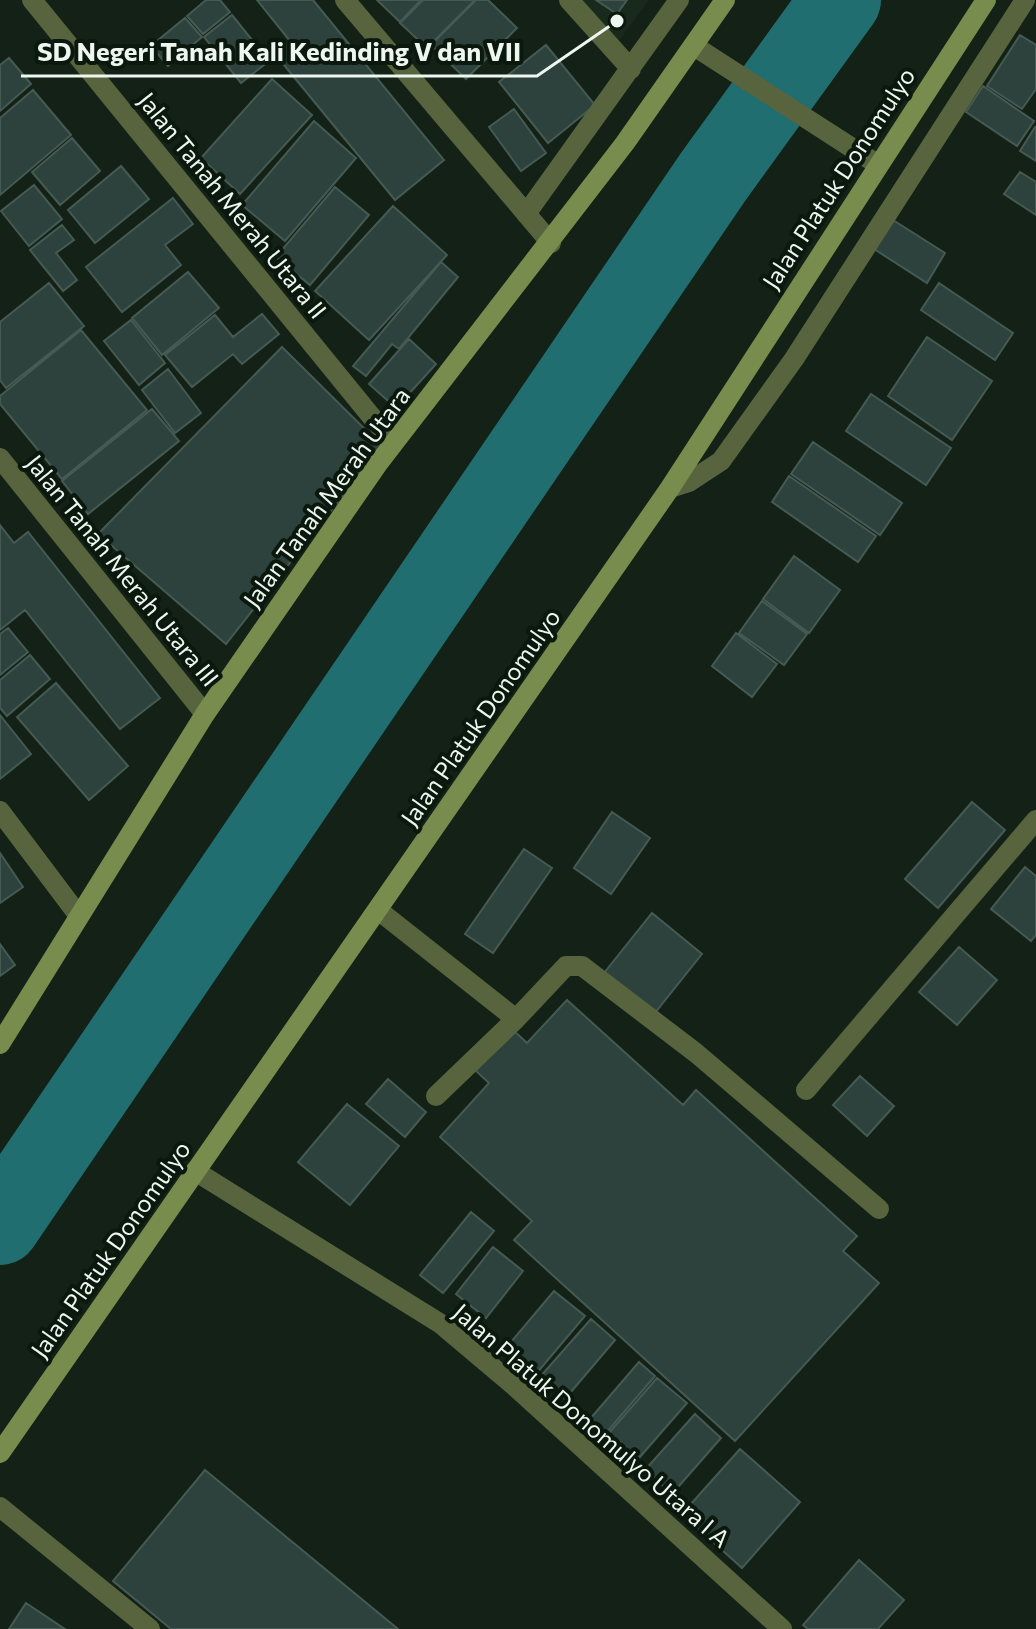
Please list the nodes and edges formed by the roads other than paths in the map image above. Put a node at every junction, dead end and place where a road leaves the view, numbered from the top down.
1 (32, 0) edge
2 (345, 0) edge
3 (569, 0) edge
4 (679, 0) edge
5 (725, 0) edge
6 (986, 0) edge
7 (1025, 0) edge
8 (694, 46) junction
9 (631, 69) junction
10 (877, 164) junction
11 (526, 214) junction
12 (551, 243) junction
13 (393, 443) junction
14 (0, 458) edge
15 (670, 488) junction
16 (205, 714) junction
17 (0, 811) edge
18 (1036, 820) edge
19 (378, 910) junction
20 (79, 916) junction
21 (516, 1019) junction
22 (0, 1044) edge
23 (806, 1090) dead end
24 (436, 1096) dead end
25 (195, 1171) junction
26 (879, 1209) dead end
27 (0, 1453) edge
28 (0, 1507) edge
29 (150, 1629) edge
30 (782, 1629) edge

1 - 13 street, Jalan Tanah Merah Utara II
2 - 11 street
3 - 9 street
4 - 9 street
5 - 8 street, Jalan Tanah Merah Utara
6 - 10 street, Jalan Platuk Donomulyo
7 - 15 street
8 - 10 street
8 - 12 street, Jalan Tanah Merah Utara
9 - 11 street
10 - 15 street, Jalan Platuk Donomulyo
11 - 12 street
12 - 13 street, Jalan Tanah Merah Utara
13 - 16 street, Jalan Tanah Merah Utara
14 - 16 street, Jalan Tanah Merah Utara III
15 - 19 street, Jalan Platuk Donomulyo
16 - 20 street, Jalan Tanah Merah Utara
17 - 20 street
18 - 23 street
19 - 21 street
19 - 25 street, Jalan Platuk Donomulyo
20 - 22 street, Jalan Tanah Merah Utara
21 - 24 street
21 - 26 street
25 - 27 street, Jalan Platuk Donomulyo
25 - 30 street, Jalan Platuk Donomulyo Utara I A
28 - 29 street

